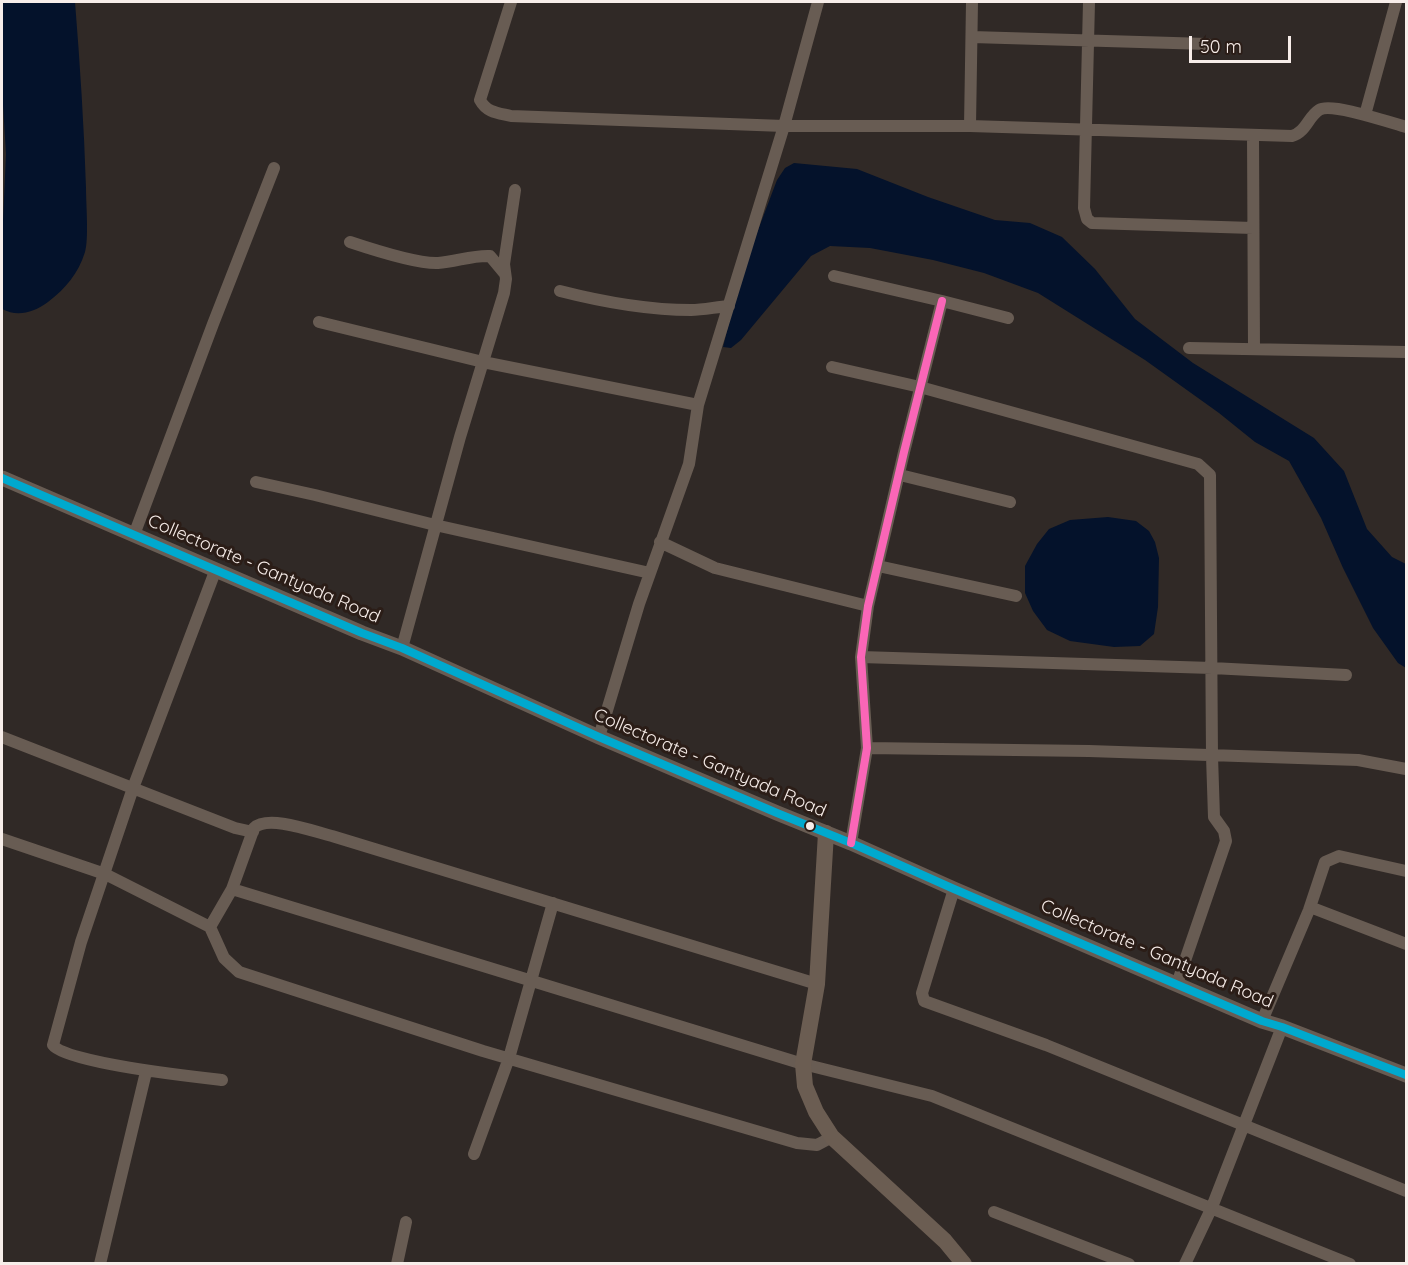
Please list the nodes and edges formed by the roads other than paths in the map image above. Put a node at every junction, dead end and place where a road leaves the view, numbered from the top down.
1 (511, 2) edge
2 (818, 2) edge
3 (972, 2) edge
4 (1089, 2) edge
5 (1396, 2) edge
6 (972, 37) junction
7 (1089, 41) junction
8 (1207, 44) dead end
9 (1365, 115) junction
10 (784, 126) junction
11 (969, 126) junction
12 (1407, 127) edge
13 (1087, 130) junction
14 (1253, 135) junction
15 (274, 168) dead end
16 (515, 190) dead end
17 (1253, 228) junction
18 (350, 242) dead end
19 (505, 274) junction
20 (834, 276) dead end
21 (560, 291) dead end
22 (942, 301) junction
23 (729, 306) junction
24 (1008, 318) dead end
25 (319, 322) dead end
26 (1189, 348) dead end
27 (1254, 349) junction
28 (1407, 352) edge
29 (483, 362) junction
30 (832, 367) dead end
31 (920, 387) junction
32 (698, 405) junction
33 (900, 475) junction
34 (2, 478) edge
35 (256, 482) dead end
36 (1010, 502) dead end
37 (435, 525) junction
38 (134, 535) junction
39 (660, 542) junction
40 (878, 566) junction
41 (216, 569) junction
42 (650, 573) junction
43 (1016, 596) dead end
44 (868, 606) junction
45 (402, 648) junction
46 (861, 657) junction
47 (1212, 668) junction
48 (1346, 675) dead end
49 (2, 737) edge
50 (599, 737) junction
51 (867, 748) junction
52 (1212, 756) junction
53 (1407, 769) edge
54 (133, 788) junction
55 (253, 832) junction
56 (826, 833) junction
57 (2, 839) edge
58 (851, 843) junction
59 (1407, 871) edge
60 (105, 874) junction
61 (232, 889) junction
62 (954, 890) junction
63 (553, 903) junction
64 (1310, 908) junction
65 (210, 927) junction
66 (1407, 944) edge
67 (530, 980) junction
68 (817, 984) junction
69 (1177, 984) junction
70 (1262, 1021) junction
71 (1282, 1026) junction
72 (509, 1058) junction
73 (803, 1064) junction
74 (146, 1072) junction
75 (1407, 1075) edge
76 (222, 1080) dead end
77 (1244, 1124) junction
78 (832, 1137) junction
79 (474, 1154) dead end
80 (1407, 1191) edge
81 (1212, 1207) junction
82 (994, 1212) dead end
83 (406, 1222) dead end
84 (100, 1263) edge
85 (397, 1263) edge
86 (964, 1263) edge
87 (1129, 1263) edge
88 (1185, 1263) edge
89 (1350, 1263) edge

1 - 10 street
2 - 10 street
3 - 6 street
4 - 7 street
5 - 9 street
6 - 7 street
6 - 11 street
7 - 8 street
7 - 13 street
9 - 12 street
9 - 14 street
10 - 11 street
10 - 23 street
11 - 13 street
13 - 14 street
13 - 17 street
14 - 17 street
15 - 38 street
16 - 19 street
17 - 27 street
18 - 19 street
19 - 29 street
20 - 22 street
21 - 23 street
22 - 24 street
22 - 31 street
23 - 32 street
25 - 29 street
26 - 27 street
27 - 28 street
29 - 32 street
29 - 37 street
30 - 31 street
31 - 33 street
31 - 47 street
32 - 39 street
33 - 36 street
33 - 40 street
34 - 38 street, Collectorate - Gantyada Road
35 - 37 street
37 - 42 street
37 - 45 street
38 - 41 street, Collectorate - Gantyada Road
39 - 42 street
39 - 44 street
40 - 43 street
40 - 44 street
41 - 45 street, Collectorate - Gantyada Road
41 - 54 street
42 - 50 street
44 - 46 street
45 - 50 street, Collectorate - Gantyada Road
46 - 47 street
46 - 51 street
47 - 48 street
47 - 52 street
49 - 54 street
50 - 56 street, Collectorate - Gantyada Road
51 - 52 street
51 - 58 street
52 - 53 street
52 - 69 street
54 - 55 street
54 - 60 street
55 - 61 street
55 - 63 street
56 - 58 street, Collectorate - Gantyada Road
56 - 68 main road
57 - 60 street
58 - 62 street, Collectorate - Gantyada Road
59 - 64 street
60 - 65 street
60 - 74 street
61 - 65 street
61 - 67 street
62 - 69 street, Collectorate - Gantyada Road
62 - 77 street
63 - 67 street
63 - 68 street
64 - 66 street
64 - 70 street
65 - 72 street
67 - 72 street
67 - 73 street
68 - 73 main road
69 - 70 street, Collectorate - Gantyada Road
70 - 71 street, Collectorate - Gantyada Road
71 - 75 street, Collectorate - Gantyada Road
71 - 77 street
72 - 78 street
72 - 79 street
73 - 78 main road
73 - 81 street
74 - 76 street
74 - 84 street
77 - 80 street
77 - 81 street
78 - 86 main road
81 - 88 street
81 - 89 street
82 - 87 street
83 - 85 street

